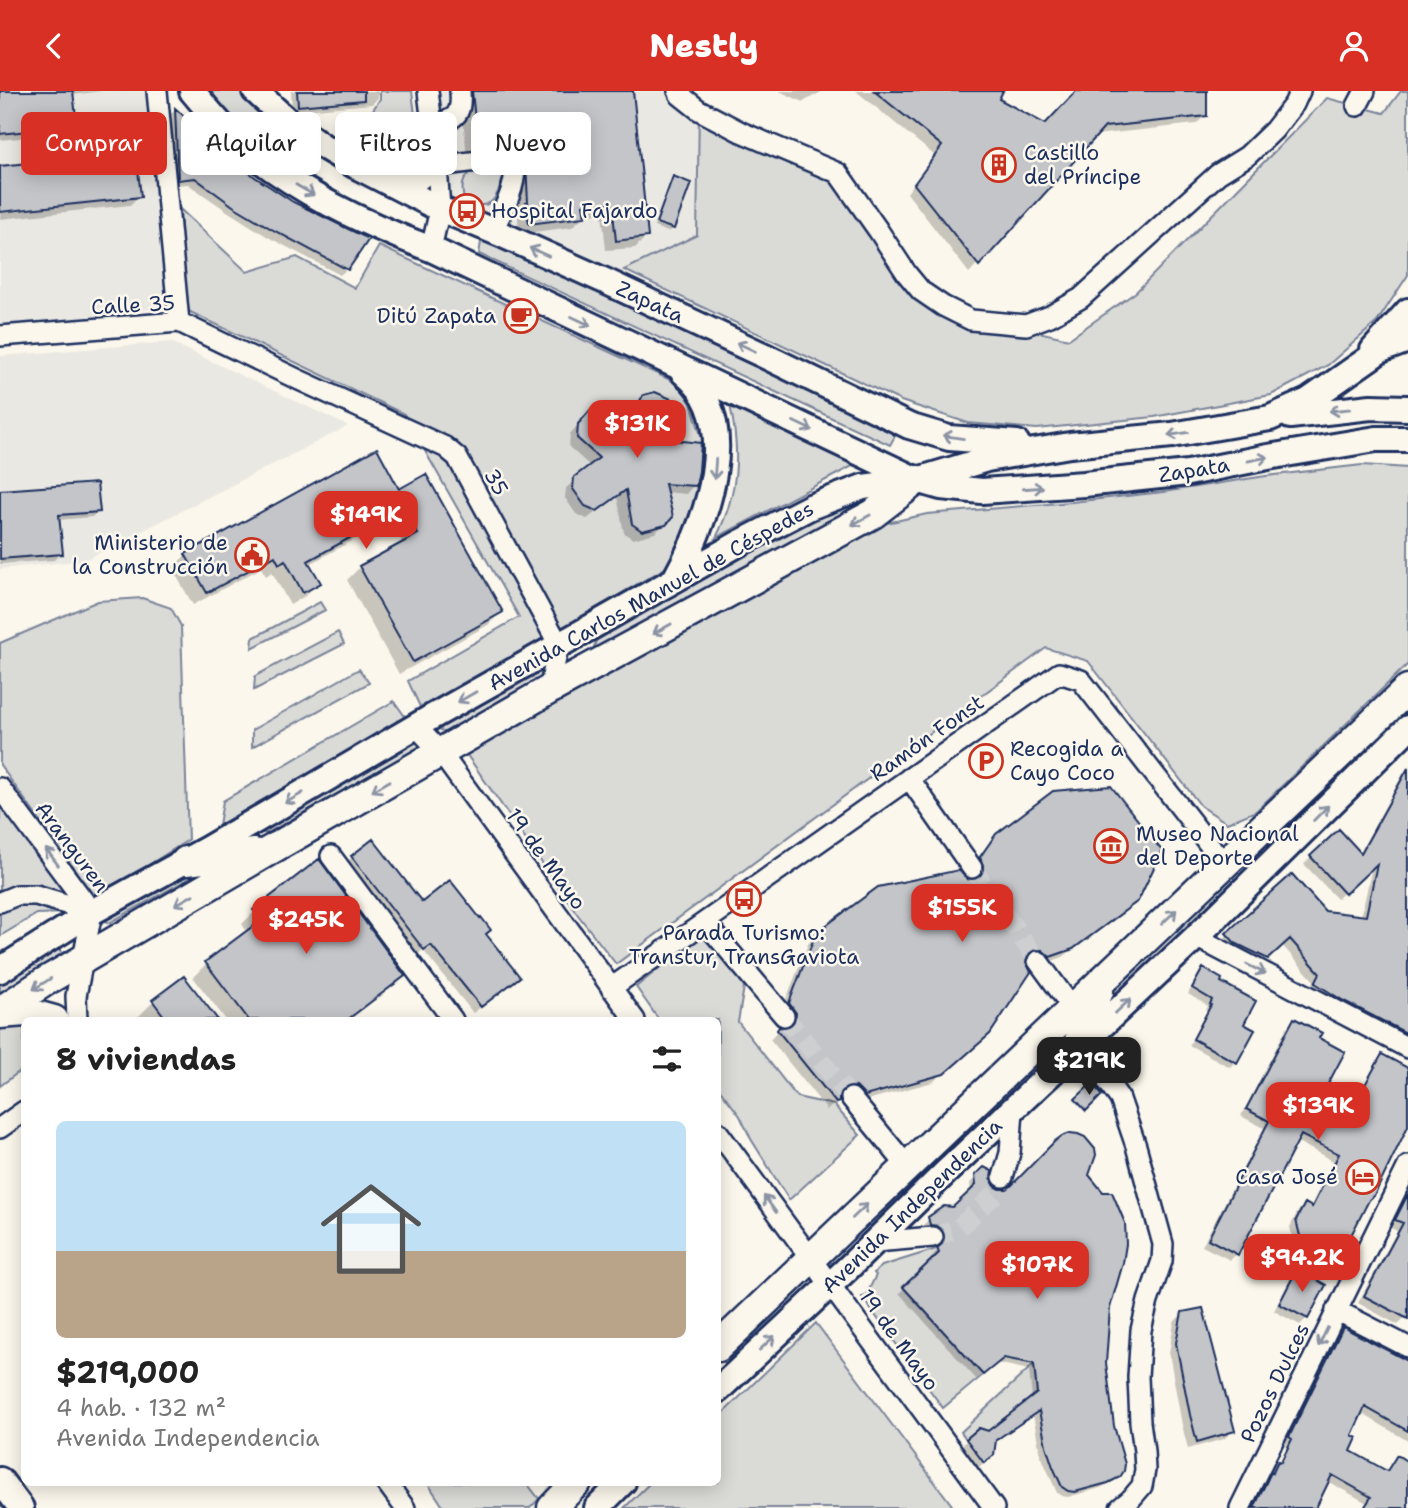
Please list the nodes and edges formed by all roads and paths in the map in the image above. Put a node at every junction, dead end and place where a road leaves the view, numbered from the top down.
1 (157, 91) edge
2 (192, 91) edge
3 (255, 91) edge
4 (428, 91) edge
5 (460, 91) edge
6 (678, 91) edge
7 (1300, 91) edge
8 (430, 112) edge
9 (457, 115) edge
10 (457, 152) edge
11 (422, 175) edge
12 (437, 175) edge
13 (392, 184) junction
14 (440, 209) junction
15 (492, 231) junction
16 (430, 249) junction
17 (1408, 311) edge
18 (179, 322) junction
19 (0, 336) edge
20 (1408, 340) edge
21 (1363, 361) junction
22 (675, 366) junction
23 (297, 379) joint
24 (1408, 408) edge
25 (1269, 418) junction
26 (1408, 439) edge
27 (1070, 445) junction
28 (917, 480) junction
29 (675, 579) junction
30 (559, 645) junction
31 (1408, 689) edge
32 (549, 690) junction
33 (417, 727) junction
34 (1404, 738) edge
35 (440, 752) junction
36 (909, 778) junction
37 (0, 788) edge
38 (267, 852) junction
39 (331, 856) dead end
40 (186, 860) junction
41 (1225, 865) junction
42 (972, 868) tunnel mouth
43 (0, 902) edge
44 (92, 912) junction
45 (705, 922) junction
46 (60, 931) junction
47 (1196, 937) junction
48 (0, 954) edge
49 (84, 959) junction
50 (1038, 961) tunnel mouth
51 (0, 970) edge
52 (1102, 982) junction
53 (611, 988) junction
54 (1073, 1009) junction
55 (0, 1013) edge
56 (784, 1016) tunnel mouth
57 (44, 1017) edge
58 (77, 1017) edge
59 (451, 1017) edge
60 (626, 1017) edge
61 (1408, 1048) edge
62 (1074, 1053) junction
63 (851, 1098) tunnel mouth
64 (1013, 1110) junction
65 (21, 1113) edge
66 (0, 1128) edge
67 (721, 1136) edge
68 (906, 1166) junction
69 (1408, 1166) edge
70 (1003, 1177) tunnel mouth
71 (933, 1237) tunnel mouth
72 (875, 1243) junction
73 (811, 1258) junction
74 (830, 1285) junction
75 (1336, 1310) junction
76 (721, 1344) edge
77 (1408, 1347) edge
78 (721, 1386) edge
79 (0, 1479) edge
80 (389, 1486) edge
81 (574, 1486) edge
82 (619, 1486) edge
83 (21, 1508) edge
84 (405, 1508) edge
85 (551, 1508) edge
86 (597, 1508) edge
87 (994, 1508) edge
88 (1120, 1508) edge
89 (1240, 1508) edge

1 - 18 street
2 -> 16 main road, Zapata
3 - 13 main road, Zapata
4 - 8 street
5 - 9 street
6 - 7 street
10 - 15 street
11 - 13 main road
12 - 14 street
13 - 14 main road, Zapata
14 - 15 main road, Zapata
14 - 16 street
27 -> 15 main road, Zapata
16 -> 22 main road, Zapata
17 - 21 main road
18 - 19 street, Calle 35
18 - 23 street, Calle 35
20 - 21 main road, Zapata
21 - 25 main road, Zapata
22 -> 28 main road, Zapata
22 -> 29 main road
23 - 30 street, 35
24 -> 25 main road
25 -> 27 main road, Zapata
28 -> 26 main road, Zapata
27 - 28 main road, Zapata
28 - 29 main road, Avenida Carlos Manuel de Céspedes
28 -> 32 highway, Avenida Carlos Manuel de Céspedes
29 - 30 main road, Avenida Carlos Manuel de Céspedes
30 - 32 street
30 -> 33 main road, Avenida Carlos Manuel de Céspedes
31 - 41 highway, Avenida Independencia
32 - 35 highway, Avenida Carlos Manuel de Céspedes
33 - 35 street, 19 de Mayo
33 -> 40 main road, Avenida Carlos Manuel de Céspedes
47 -> 34 main road, Avenida Independencia
35 -> 38 highway, Avenida Carlos Manuel de Céspedes
35 - 53 street, 19 de Mayo
36 - 41 street, Ramón Fonst
36 - 42 street
36 - 45 street, Ramón Fonst
44 -> 37 street, Aranguren
38 - 40 highway
38 -> 49 highway, Avenida Carlos Manuel de Céspedes
39 - 59 street
40 - 44 main road, Avenida Carlos Manuel de Céspedes
52 -> 41 highway, Avenida Independencia
43 - 44 street
44 - 46 main road, Avenida Carlos Manuel de Céspedes
44 - 49 street, Aranguren
45 - 53 street, Ramón Fonst
45 - 56 street
46 - 48 main road
46 - 51 main road, Avenida Carlos Manuel de Céspedes
47 -> 61 street
62 -> 47 main road, Avenida Independencia
49 -> 55 highway, Avenida Carlos Manuel de Céspedes
49 - 58 street, Aranguren
50 - 54 street
52 - 54 highway, Avenida Independencia
52 - 62 highway
53 - 60 street, 19 de Mayo
54 - 68 highway, Avenida Independencia
55 - 57 highway
62 - 64 main road, Avenida Independencia
62 - 88 street
63 - 68 street
64 - 70 street
64 - 72 main road, Avenida Independencia
65 - 66 street
73 -> 67 street, 19 de Mayo
73 -> 68 highway, Avenida Independencia
69 - 75 street, Pozos Dulces
71 - 72 street
72 - 74 main road, Avenida Independencia
73 - 74 street, 19 de Mayo
73 - 76 highway, Avenida Independencia
78 -> 74 main road, Avenida Independencia
74 - 87 street, 19 de Mayo
75 - 77 street
75 -> 89 street, Pozos Dulces
79 - 83 main road
80 - 84 street
81 - 85 highway
82 - 86 main road

